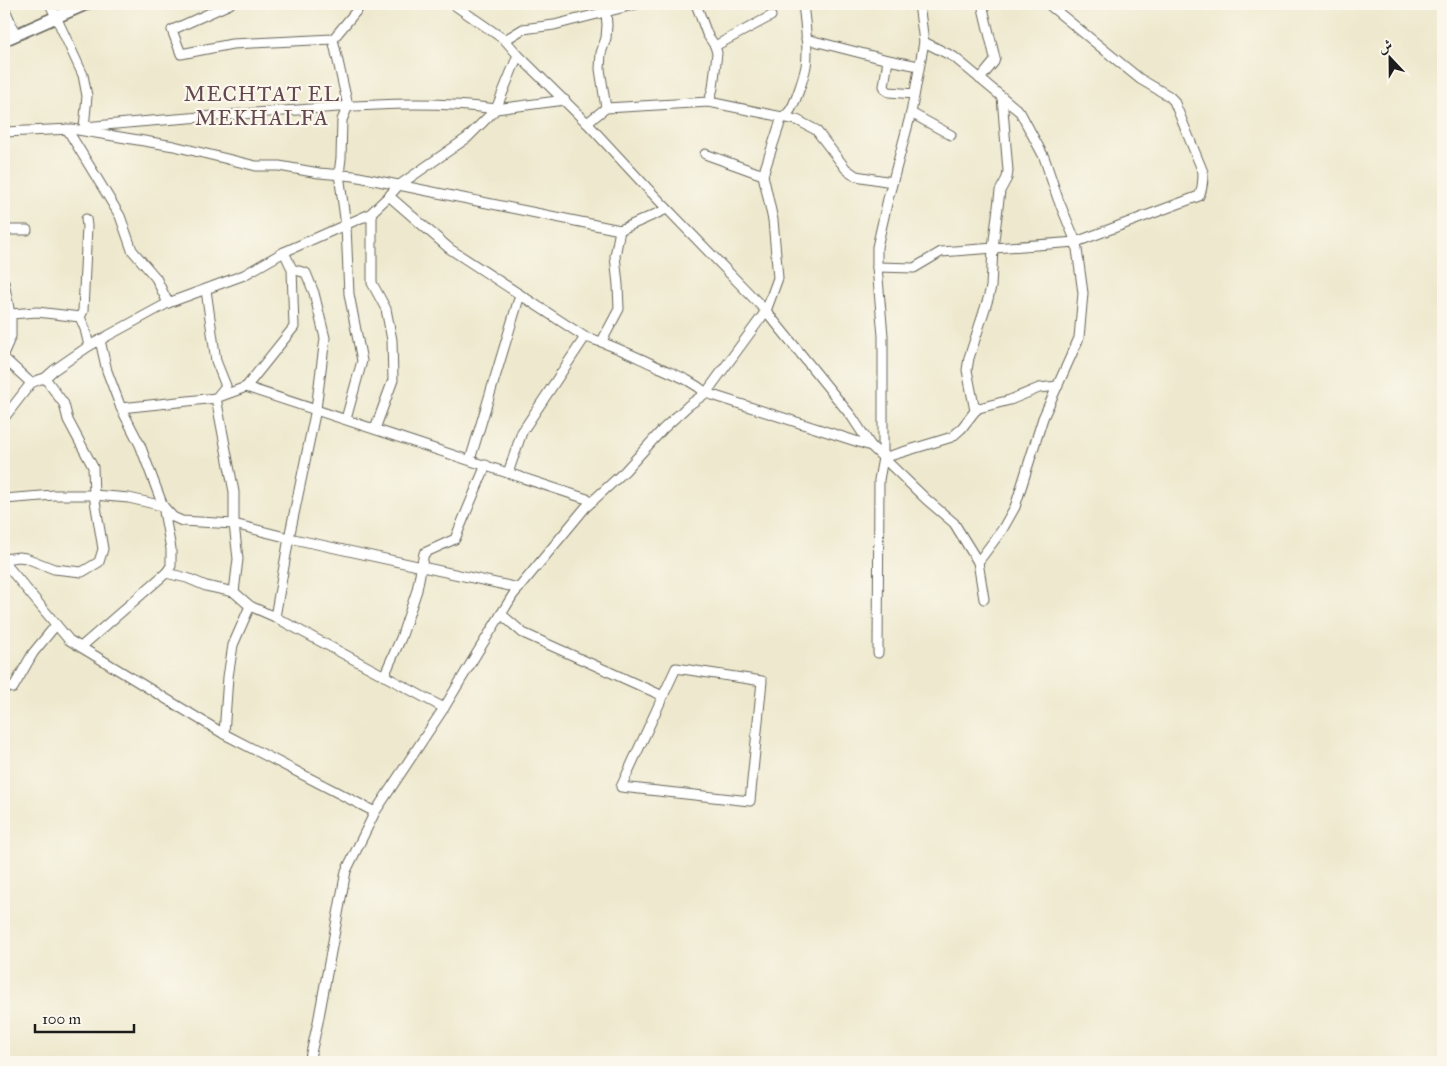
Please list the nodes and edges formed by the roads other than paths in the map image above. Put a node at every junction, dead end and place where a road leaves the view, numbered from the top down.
1 (10, 4) edge
2 (50, 4) edge
3 (86, 4) edge
4 (230, 4) edge
5 (362, 4) edge
6 (637, 4) edge
7 (696, 4) edge
8 (803, 4) edge
9 (919, 4) edge
10 (982, 4) edge
11 (1048, 4) edge
12 (458, 5) edge
13 (4, 7) edge
14 (606, 12) junction
15 (771, 16) dead end
16 (55, 17) junction
17 (16, 35) junction
18 (333, 39) junction
19 (806, 39) junction
20 (4, 40) edge
21 (505, 40) junction
22 (924, 42) junction
23 (715, 46) junction
24 (518, 55) junction
25 (888, 60) junction
26 (919, 66) junction
27 (980, 79) junction
28 (914, 94) junction
29 (1002, 97) junction
30 (565, 100) junction
31 (709, 102) junction
32 (348, 106) junction
33 (606, 108) junction
34 (496, 110) junction
35 (911, 114) junction
36 (782, 117) junction
37 (587, 123) junction
38 (84, 128) junction
39 (70, 129) junction
40 (4, 132) edge
41 (951, 135) dead end
42 (705, 154) dead end
43 (339, 174) junction
44 (763, 175) junction
45 (892, 182) junction
46 (398, 186) junction
47 (389, 196) junction
48 (667, 209) junction
49 (364, 217) junction
50 (86, 219) dead end
51 (346, 226) junction
52 (4, 230) edge
53 (27, 230) dead end
54 (620, 230) junction
55 (1076, 242) junction
56 (993, 248) junction
57 (284, 252) junction
58 (877, 267) junction
59 (292, 269) junction
60 (4, 282) edge
61 (206, 290) junction
62 (520, 295) junction
63 (168, 303) junction
64 (766, 311) junction
65 (8, 313) edge
66 (80, 318) junction
67 (585, 337) junction
68 (100, 340) junction
69 (602, 341) junction
70 (89, 346) junction
71 (4, 352) edge
72 (4, 358) edge
73 (45, 378) junction
74 (30, 384) junction
75 (1058, 386) junction
76 (246, 387) junction
77 (706, 393) junction
78 (216, 398) junction
79 (121, 408) junction
80 (316, 409) junction
81 (975, 411) junction
82 (4, 418) edge
83 (346, 419) junction
84 (375, 429) junction
85 (871, 446) junction
86 (883, 458) junction
87 (470, 460) junction
88 (486, 465) junction
89 (508, 473) junction
90 (94, 495) junction
91 (4, 499) edge
92 (593, 501) junction
93 (163, 506) junction
94 (234, 524) junction
95 (289, 538) junction
96 (4, 560) edge
97 (978, 562) junction
98 (422, 568) junction
99 (166, 573) junction
100 (519, 588) junction
101 (234, 592) junction
102 (984, 599) dead end
103 (250, 606) junction
104 (501, 614) junction
105 (275, 616) junction
106 (56, 625) junction
107 (81, 647) junction
108 (878, 653) dead end
109 (384, 676) junction
110 (4, 684) edge
111 (663, 696) junction
112 (444, 708) junction
113 (224, 734) junction
114 (375, 812) junction
115 (309, 1062) edge

1 - 13 street
2 - 16 street
3 - 16 main road
4 - 18 street
5 - 18 street
6 - 14 street
7 - 23 street
8 - 19 street
9 - 22 street
10 - 27 street
11 - 55 street
12 - 21 street
13 - 17 street
14 - 21 street
14 - 33 street
15 - 23 street
16 - 17 main road
16 - 38 street
17 - 20 main road
18 - 32 street
19 - 25 street
19 - 36 street
21 - 24 street
22 - 26 street
22 - 27 street
23 - 31 street
24 - 30 street
24 - 34 street
25 - 26 street
25 - 28 street
26 - 28 street
27 - 29 street
28 - 35 street
29 - 55 street
29 - 56 street
30 - 34 street
30 - 37 street
31 - 33 street
31 - 36 street
32 - 34 street
32 - 38 street
32 - 43 street
33 - 37 street
34 - 46 street
35 - 41 street
35 - 45 street
36 - 44 street
36 - 45 street
37 - 48 street
38 - 39 street
39 - 40 street
39 - 43 street
39 - 63 street
42 - 44 street
43 - 46 street
43 - 51 street
44 - 64 street
45 - 58 street
46 - 47 street
46 - 54 street
47 - 49 street
47 - 62 street
48 - 54 street
48 - 64 street
49 - 51 street
49 - 84 street
50 - 66 street
51 - 57 street
51 - 83 street
52 - 53 street
54 - 69 street
55 - 56 street
55 - 75 street
56 - 58 street
56 - 81 street
57 - 59 street
57 - 61 street
58 - 86 street
59 - 76 street
59 - 80 street
60 - 65 street
61 - 63 street
61 - 78 street
62 - 67 street
62 - 87 street
63 - 68 street
64 - 77 street
64 - 85 street
65 - 66 street
65 - 71 street
66 - 70 street
67 - 69 street
67 - 89 street
68 - 70 street
68 - 79 street
69 - 77 street
70 - 73 street
72 - 74 street
73 - 74 street
73 - 90 street
74 - 82 street
75 - 81 street
75 - 97 street
76 - 78 street
76 - 80 street
77 - 85 street
77 - 92 street
78 - 79 street
78 - 94 street
79 - 93 street
80 - 83 street
80 - 95 street
81 - 86 street
83 - 84 street
84 - 87 street
85 - 86 street
86 - 97 street
86 - 108 street
87 - 88 street
88 - 89 street
88 - 98 street
89 - 92 street
90 - 91 street
90 - 93 street
90 - 96 street
92 - 100 street
93 - 94 street
93 - 99 street
94 - 95 street
94 - 101 street
95 - 98 street
95 - 105 street
96 - 106 street
97 - 102 street
98 - 100 street
98 - 109 street
99 - 101 street
99 - 107 street
100 - 104 street
101 - 103 street
103 - 105 street
103 - 113 street
104 - 111 street
104 - 112 street
105 - 109 street
106 - 107 street
106 - 110 street
107 - 113 street
109 - 112 street
111 - 111 street
112 - 114 street
113 - 114 street
114 - 115 street

